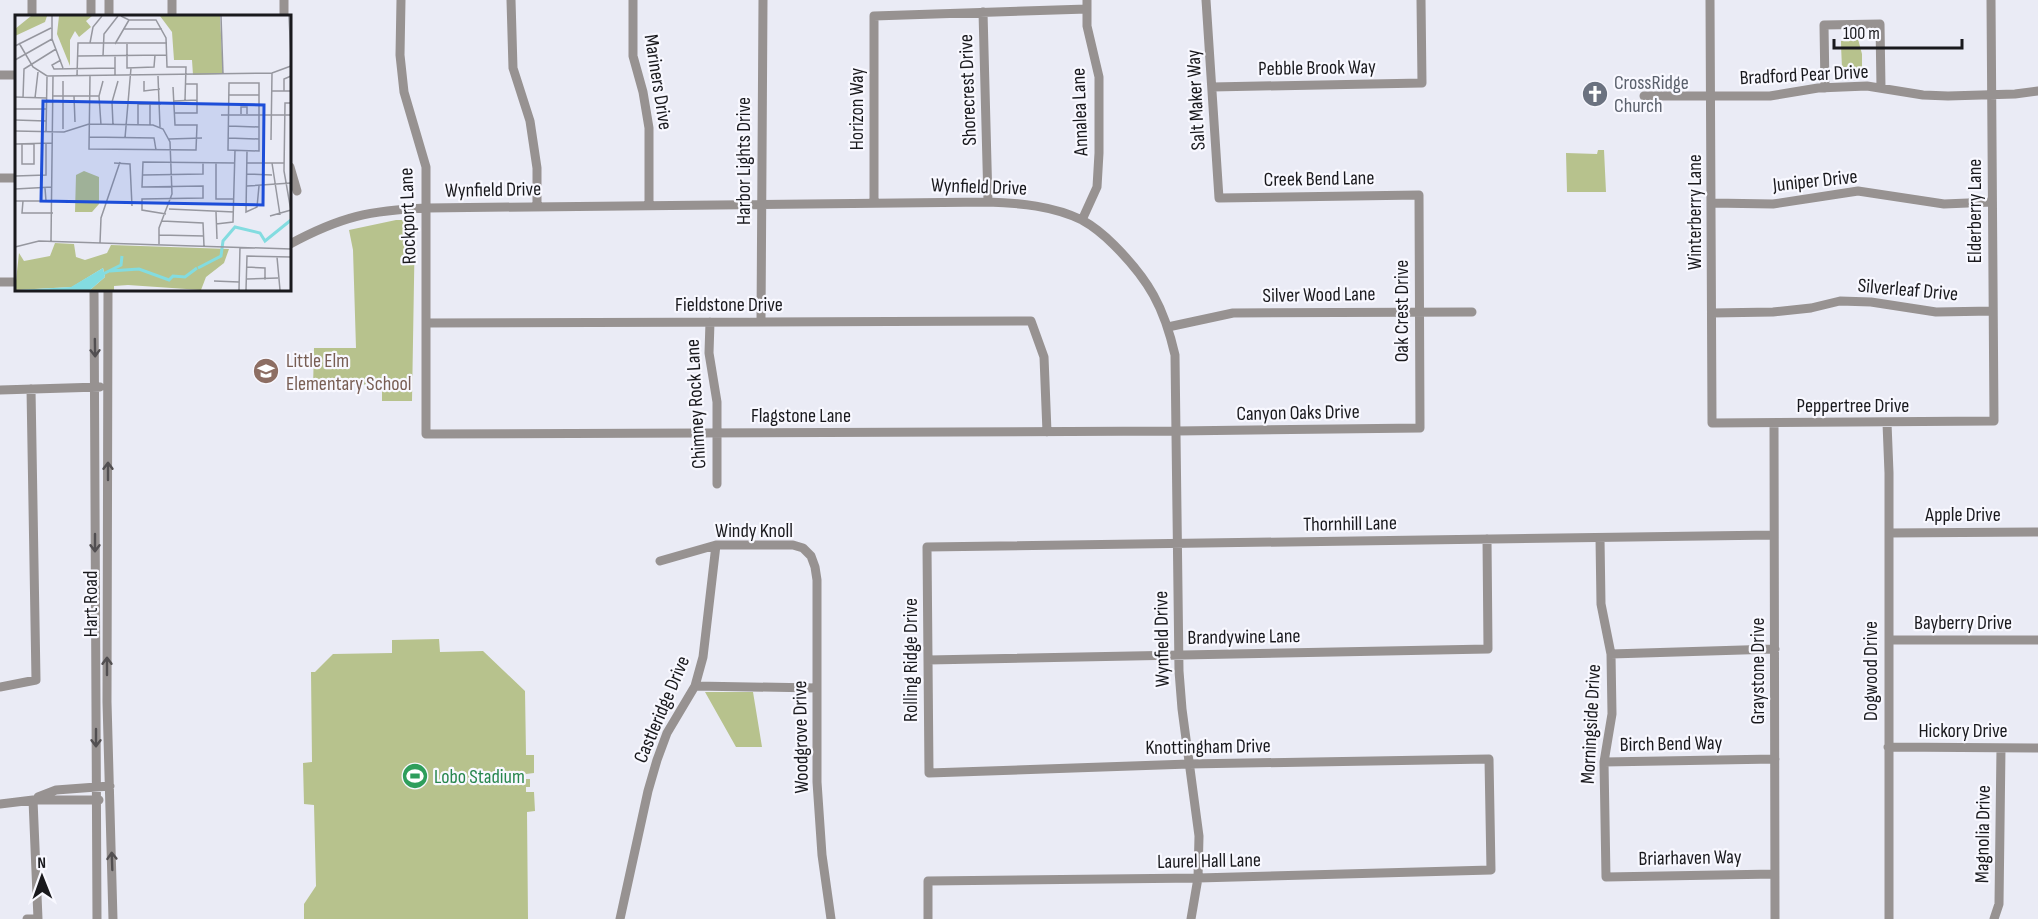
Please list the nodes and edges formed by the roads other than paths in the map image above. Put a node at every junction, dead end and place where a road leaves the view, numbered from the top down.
1 (171, 0) edge
2 (401, 0) edge
3 (511, 0) edge
4 (633, 0) edge
5 (763, 0) edge
6 (1206, 0) edge
7 (1421, 0) edge
8 (1710, 0) edge
9 (1991, 0) edge
10 (1087, 5) edge
11 (983, 12) junction
12 (172, 15) edge
13 (1212, 87) junction
14 (1825, 88) junction
15 (1881, 88) junction
16 (2038, 91) edge
17 (1992, 95) junction
18 (1644, 96) dead end
19 (1712, 96) junction
20 (291, 170) edge
21 (297, 191) dead end
22 (1419, 195) joint
23 (1219, 198) joint
24 (988, 202) junction
25 (1992, 202) junction
26 (874, 203) junction
27 (1712, 203) junction
28 (761, 204) junction
29 (650, 205) junction
30 (537, 206) junction
31 (427, 208) junction
32 (1082, 220) junction
33 (291, 243) edge
34 (94, 291) edge
35 (108, 291) edge
36 (1419, 311) junction
37 (1993, 311) junction
38 (1472, 312) dead end
39 (1712, 313) junction
40 (710, 322) junction
41 (761, 322) junction
42 (426, 323) junction
43 (1168, 327) junction
44 (95, 387) junction
45 (108, 387) junction
46 (31, 389) junction
47 (0, 390) edge
48 (1994, 421) joint
49 (1712, 423) joint
50 (1774, 423) junction
51 (1887, 423) junction
52 (1420, 428) joint
53 (1177, 431) junction
54 (1047, 432) junction
55 (717, 433) junction
56 (426, 434) joint
57 (717, 484) dead end
58 (1889, 532) junction
59 (2038, 532) edge
60 (1774, 535) junction
61 (1600, 538) junction
62 (1487, 539) junction
63 (1178, 544) junction
64 (716, 545) junction
65 (927, 547) joint
66 (811, 556) joint
67 (660, 561) dead end
68 (96, 583) junction
69 (108, 583) junction
70 (1889, 640) junction
71 (2038, 640) edge
72 (1774, 649) junction
73 (1611, 654) junction
74 (1179, 655) junction
75 (928, 660) junction
76 (695, 686) junction
77 (0, 687) edge
78 (817, 688) junction
79 (1888, 747) junction
80 (2001, 748) junction
81 (2038, 748) edge
82 (1775, 759) junction
83 (1604, 762) junction
84 (1189, 764) junction
85 (929, 773) joint
86 (110, 786) junction
87 (96, 787) junction
88 (33, 800) junction
89 (96, 800) junction
90 (110, 800) junction
91 (0, 804) edge
92 (1491, 870) joint
93 (1775, 874) junction
94 (1606, 877) joint
95 (1198, 878) junction
96 (27, 919) edge
97 (38, 919) edge
98 (97, 919) edge
99 (113, 919) edge
100 (620, 919) edge
101 (831, 919) edge
102 (928, 919) edge
103 (1191, 919) edge
104 (1775, 919) edge
105 (1889, 919) edge
106 (1994, 919) edge

1 - 12 street
2 - 31 street, Rockport Lane
3 - 30 street
4 - 29 street, Mariners Drive
5 - 28 street, Harbor Lights Drive
6 - 13 street, Salt Maker Way
7 - 13 street, Pebble Brook Way
8 - 19 street, Winterberry Lane
9 - 17 street, Elderberry Lane
10 - 11 street
10 - 32 street, Annalea Lane
11 - 24 street, Shorecrest Drive
11 - 26 street, Horizon Way
13 - 23 street, Salt Maker Way
14 - 15 street, Bradford Pear Drive
14 - 15 street
14 - 19 street, Bradford Pear Drive
15 - 17 street, Bradford Pear Drive
16 - 17 street, Bradford Pear Drive
17 - 25 street, Elderberry Lane
18 - 19 street, Bradford Pear Drive
19 - 27 street, Winterberry Lane
20 - 21 street
22 - 23 street, Creek Bend Lane
22 - 36 street, Oak Crest Drive
24 - 26 street, Wynfield Drive
24 - 32 street, Wynfield Drive
25 - 27 street, Juniper Drive
25 - 37 street, Elderberry Lane
26 - 28 street, Wynfield Drive
27 - 39 street, Winterberry Lane
28 - 29 street, Wynfield Drive
28 - 41 street, Harbor Lights Drive
29 - 30 street, Wynfield Drive
30 - 31 street, Wynfield Drive
31 - 33 street, Wynfield Drive
31 - 42 street, Rockport Lane
32 - 43 street, Wynfield Drive
34 -> 44 street, Hart Road
35 - 45 street, Hart Road
36 - 38 street, Silver Wood Lane
36 - 43 street, Silver Wood Lane
36 - 52 street, Oak Crest Drive
37 - 39 street, Silverleaf Drive
37 - 48 street, Elderberry Lane
39 - 49 street, Winterberry Lane
40 - 41 street, Fieldstone Drive
40 - 42 street, Fieldstone Drive
40 - 55 street, Chimney Rock Lane
41 - 54 street, Fieldstone Drive
42 - 56 street, Rockport Lane
43 - 53 street, Wynfield Drive
44 - 45 street
44 - 46 street
44 -> 68 street, Hart Road
69 -> 45 street, Hart Road
46 - 47 street
46 - 77 street
48 - 51 street, Peppertree Drive
49 - 50 street, Peppertree Drive
50 - 51 street, Peppertree Drive
50 - 60 street, Graystone Drive
51 - 58 street, Dogwood Drive
52 - 53 street, Canyon Oaks Drive
53 - 54 street, Flagstone Lane
53 - 63 street, Wynfield Drive
54 - 55 street, Flagstone Lane
55 - 56 street, Flagstone Lane
55 - 57 street, Chimney Rock Lane
58 - 59 street, Apple Drive
58 - 70 street, Dogwood Drive
60 - 61 street, Thornhill Lane
60 - 72 street, Graystone Drive
61 - 62 street, Thornhill Lane
61 - 73 street, Morningside Drive
62 - 63 street, Thornhill Lane
62 - 74 street, Brandywine Lane
63 - 65 street, Thornhill Lane
63 - 74 street, Wynfield Drive
64 - 66 street, Windy Knoll
64 - 67 street, Windy Knoll
64 - 76 street, Castleridge Drive
65 - 75 street, Rolling Ridge Drive
66 - 78 street, Woodgrove Drive
68 - 69 street
68 -> 87 street, Hart Road
86 -> 69 street, Hart Road
70 - 71 street, Bayberry Drive
70 - 79 street, Dogwood Drive
72 - 73 street
72 - 82 street, Graystone Drive
73 - 83 street, Morningside Drive
74 - 75 street, Brandywine Lane
74 - 84 street, Wynfield Drive
75 - 85 street, Rolling Ridge Drive
76 - 78 street
76 - 100 street, Castleridge Drive
78 - 101 street, Woodgrove Drive
79 - 80 street, Hickory Drive
79 - 105 street, Dogwood Drive
80 - 81 street, Hickory Drive
80 - 106 street, Magnolia Drive
82 - 83 street, Birch Bend Way
82 - 93 street, Graystone Drive
83 - 94 street, Morningside Drive
84 - 85 street, Knottingham Drive
84 - 92 street, Knottingham Drive
84 - 95 street, Wynfield Drive
86 - 87 street
86 - 90 street, Hart Road
87 - 88 street
87 - 89 street, Hart Road
88 - 89 street
88 - 91 street
88 - 97 street
89 - 90 street
89 - 98 street, Hart Road
99 -> 90 street, Hart Road
92 - 95 street, Laurel Hall Lane
93 - 94 street, Briarhaven Way
93 - 104 street, Graystone Drive
95 - 102 street, Laurel Hall Lane
95 - 103 street, Wynfield Drive
96 - 97 street

